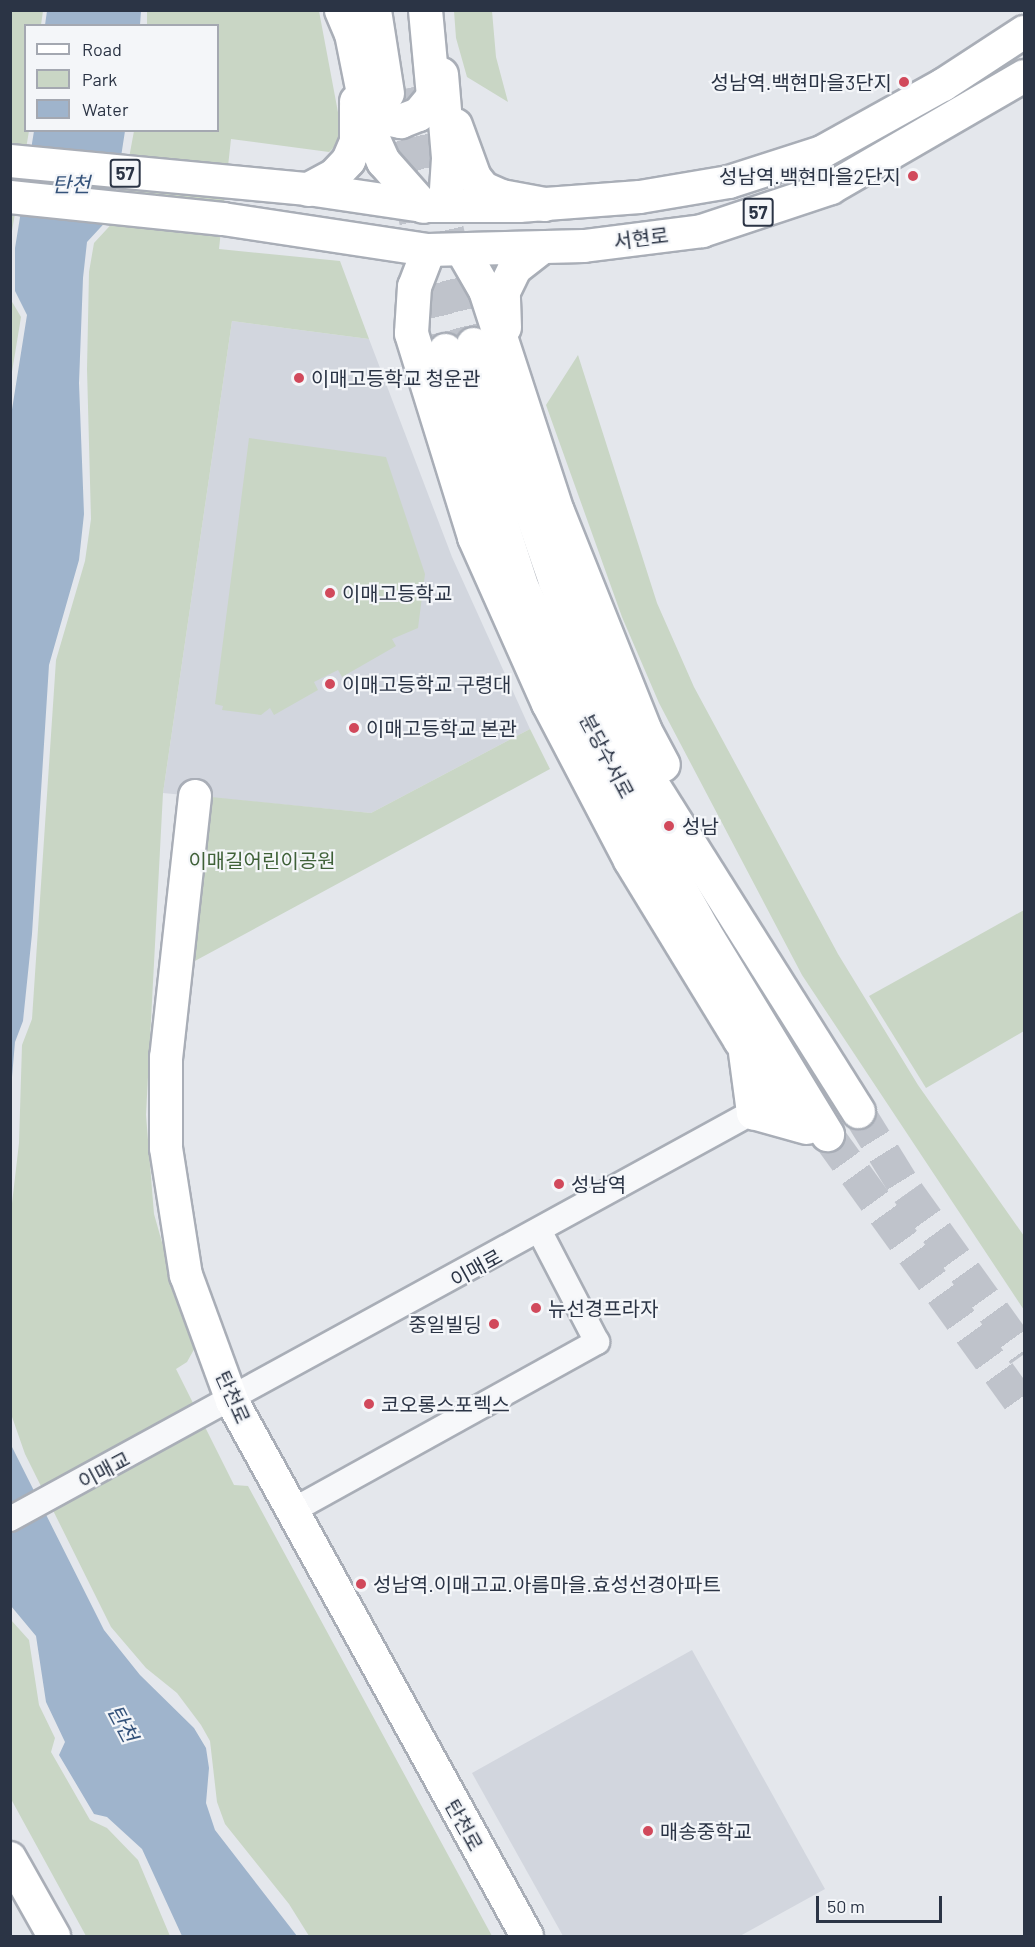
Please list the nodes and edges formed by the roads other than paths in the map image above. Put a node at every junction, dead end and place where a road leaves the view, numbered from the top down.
1 (340, 10) edge
2 (374, 10) edge
3 (404, 10) edge
4 (425, 10) edge
5 (438, 10) edge
6 (1024, 33) edge
7 (1024, 76) edge
8 (400, 93) junction
9 (10, 161) edge
10 (308, 189) junction
11 (10, 197) edge
12 (544, 204) junction
13 (434, 221) junction
14 (540, 248) junction
15 (462, 250) junction
16 (474, 347) junction
17 (195, 796) dead end
18 (740, 1040) junction
19 (858, 1111) tunnel mouth
20 (753, 1112) junction
21 (820, 1135) junction
22 (540, 1232) junction
23 (232, 1401) junction
24 (197, 1420) joint
25 (292, 1511) junction
26 (10, 1519) edge
27 (10, 1858) edge
28 (54, 1936) edge
29 (527, 1936) edge

1 - 4 highway
1 - 8 highway
2 - 8 highway
3 - 8 highway
5 - 8 highway
6 - 12 main road, 서현로 / 57
7 - 14 main road, 서현로 / 57
8 - 10 highway
8 - 12 highway
8 - 13 highway
8 - 13 highway
9 - 10 main road, 서현로 / 57
10 - 13 main road, 서현로 / 57
11 - 13 main road, 서현로 / 57
12 - 13 main road, 서현로 / 57
13 - 15 main road
13 - 18 highway
14 - 15 main road, 서현로 / 57
14 - 16 highway
15 - 16 highway
16 - 19 highway
16 - 21 highway, 분당수서로
17 - 23 main road, 탄천로
18 - 20 highway
18 - 21 highway
20 - 21 highway
20 - 22 street, 이매로
22 - 23 street, 이매로
22 - 25 street
23 - 24 street, 이매로
23 - 25 main road, 탄천로
24 - 26 street, 이매교
25 - 29 main road, 탄천로
27 - 28 main road

